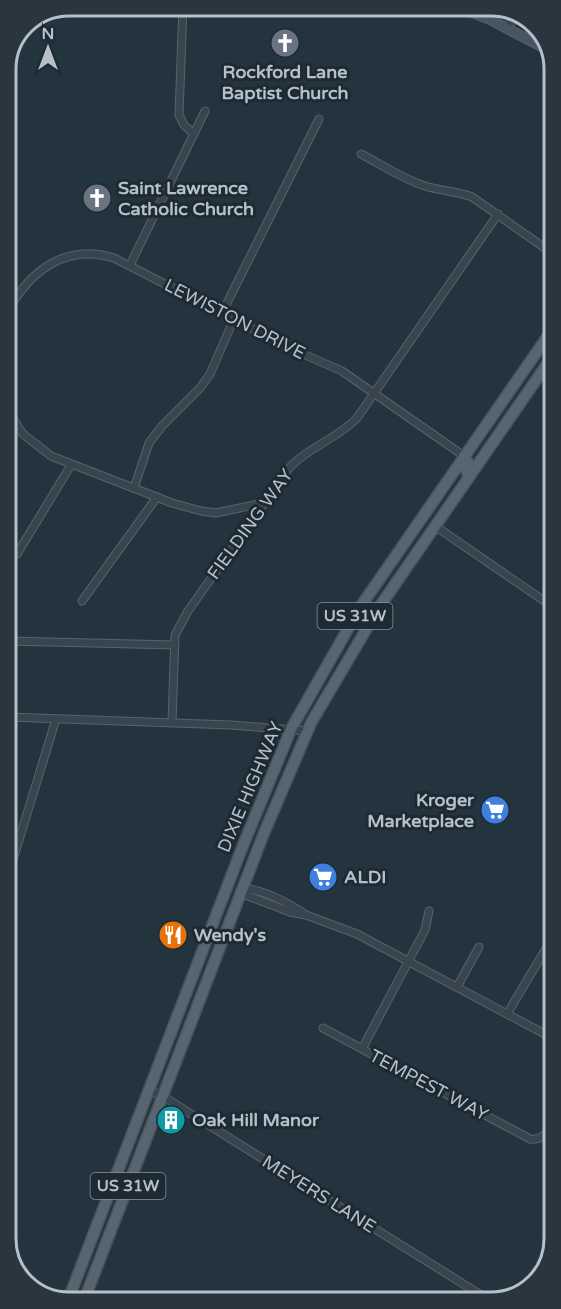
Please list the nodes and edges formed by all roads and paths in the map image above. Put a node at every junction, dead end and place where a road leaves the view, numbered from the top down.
1 (183, 17) edge
2 (481, 17) edge
3 (513, 21) edge
4 (506, 28) junction
5 (538, 45) edge
6 (205, 111) dead end
7 (319, 119) dead end
8 (194, 134) junction
9 (361, 154) dead end
10 (498, 214) junction
11 (544, 247) edge
12 (130, 265) junction
13 (17, 295) edge
14 (222, 312) junction
15 (234, 319) junction
16 (544, 341) edge
17 (544, 369) edge
18 (375, 392) junction
19 (16, 425) edge
20 (464, 456) junction
21 (72, 465) junction
22 (469, 477) junction
23 (445, 483) junction
24 (134, 488) junction
25 (157, 497) junction
26 (263, 503) junction
27 (435, 526) junction
28 (17, 554) edge
29 (82, 601) dead end
30 (544, 601) edge
31 (17, 641) edge
32 (175, 645) junction
33 (16, 717) edge
34 (56, 719) junction
35 (172, 722) junction
36 (291, 729) junction
37 (307, 731) junction
38 (16, 849) edge
39 (240, 854) junction
40 (243, 888) junction
41 (429, 911) dead end
42 (479, 947) dead end
43 (544, 952) edge
44 (409, 961) junction
45 (458, 987) junction
46 (507, 1014) junction
47 (323, 1028) dead end
48 (544, 1034) edge
49 (362, 1049) junction
50 (148, 1090) junction
51 (164, 1096) junction
52 (544, 1136) edge
53 (72, 1292) edge
54 (87, 1292) edge
55 (476, 1292) edge

1 - 8 street
2 - 4 main road
3 - 4 street
4 - 5 main road
6 - 8 street
7 - 14 street
8 - 12 street
9 - 10 street
10 - 11 street
10 - 18 street, FIELDING WAY
12 - 13 street, LEWISTON DRIVE
12 - 14 street, LEWISTON DRIVE
14 - 15 street, LEWISTON DRIVE
15 - 18 street, LEWISTON DRIVE
15 - 24 street
16 - 20 main road, DIXIE HIGHWAY / US 31W
17 - 22 main road, DIXIE HIGHWAY / US 31W
18 - 20 street, LEWISTON DRIVE
18 - 26 street, FIELDING WAY
19 - 21 street
20 - 22 main road
20 - 23 main road, DIXIE HIGHWAY / US 31W
21 - 24 street
21 - 28 street
22 - 27 main road, DIXIE HIGHWAY / US 31W
23 - 27 main road
23 - 36 main road, DIXIE HIGHWAY / US 31W
24 - 25 street
25 - 26 street
25 - 29 street
26 - 32 street, FIELDING WAY
27 - 30 street
27 - 37 main road, DIXIE HIGHWAY / US 31W
31 - 32 street
32 - 35 street, FIELDING WAY
33 - 34 street
34 - 35 street
34 - 38 street
35 - 36 street
36 - 37 street
36 - 39 main road, DIXIE HIGHWAY / US 31W
37 - 40 main road, DIXIE HIGHWAY / US 31W
39 - 40 main road
39 - 50 main road, DIXIE HIGHWAY / US 31W
40 - 44 street
40 - 51 main road, DIXIE HIGHWAY / US 31W
41 - 44 street
42 - 45 street
43 - 46 street
44 - 45 street
44 - 49 street
45 - 46 street
46 - 48 street
47 - 49 street, TEMPEST WAY
49 - 52 street, TEMPEST WAY
50 - 51 street, MEYERS LANE
50 - 53 main road, DIXIE HIGHWAY / US 31W
51 - 54 main road, DIXIE HIGHWAY / US 31W
51 - 55 street, MEYERS LANE

